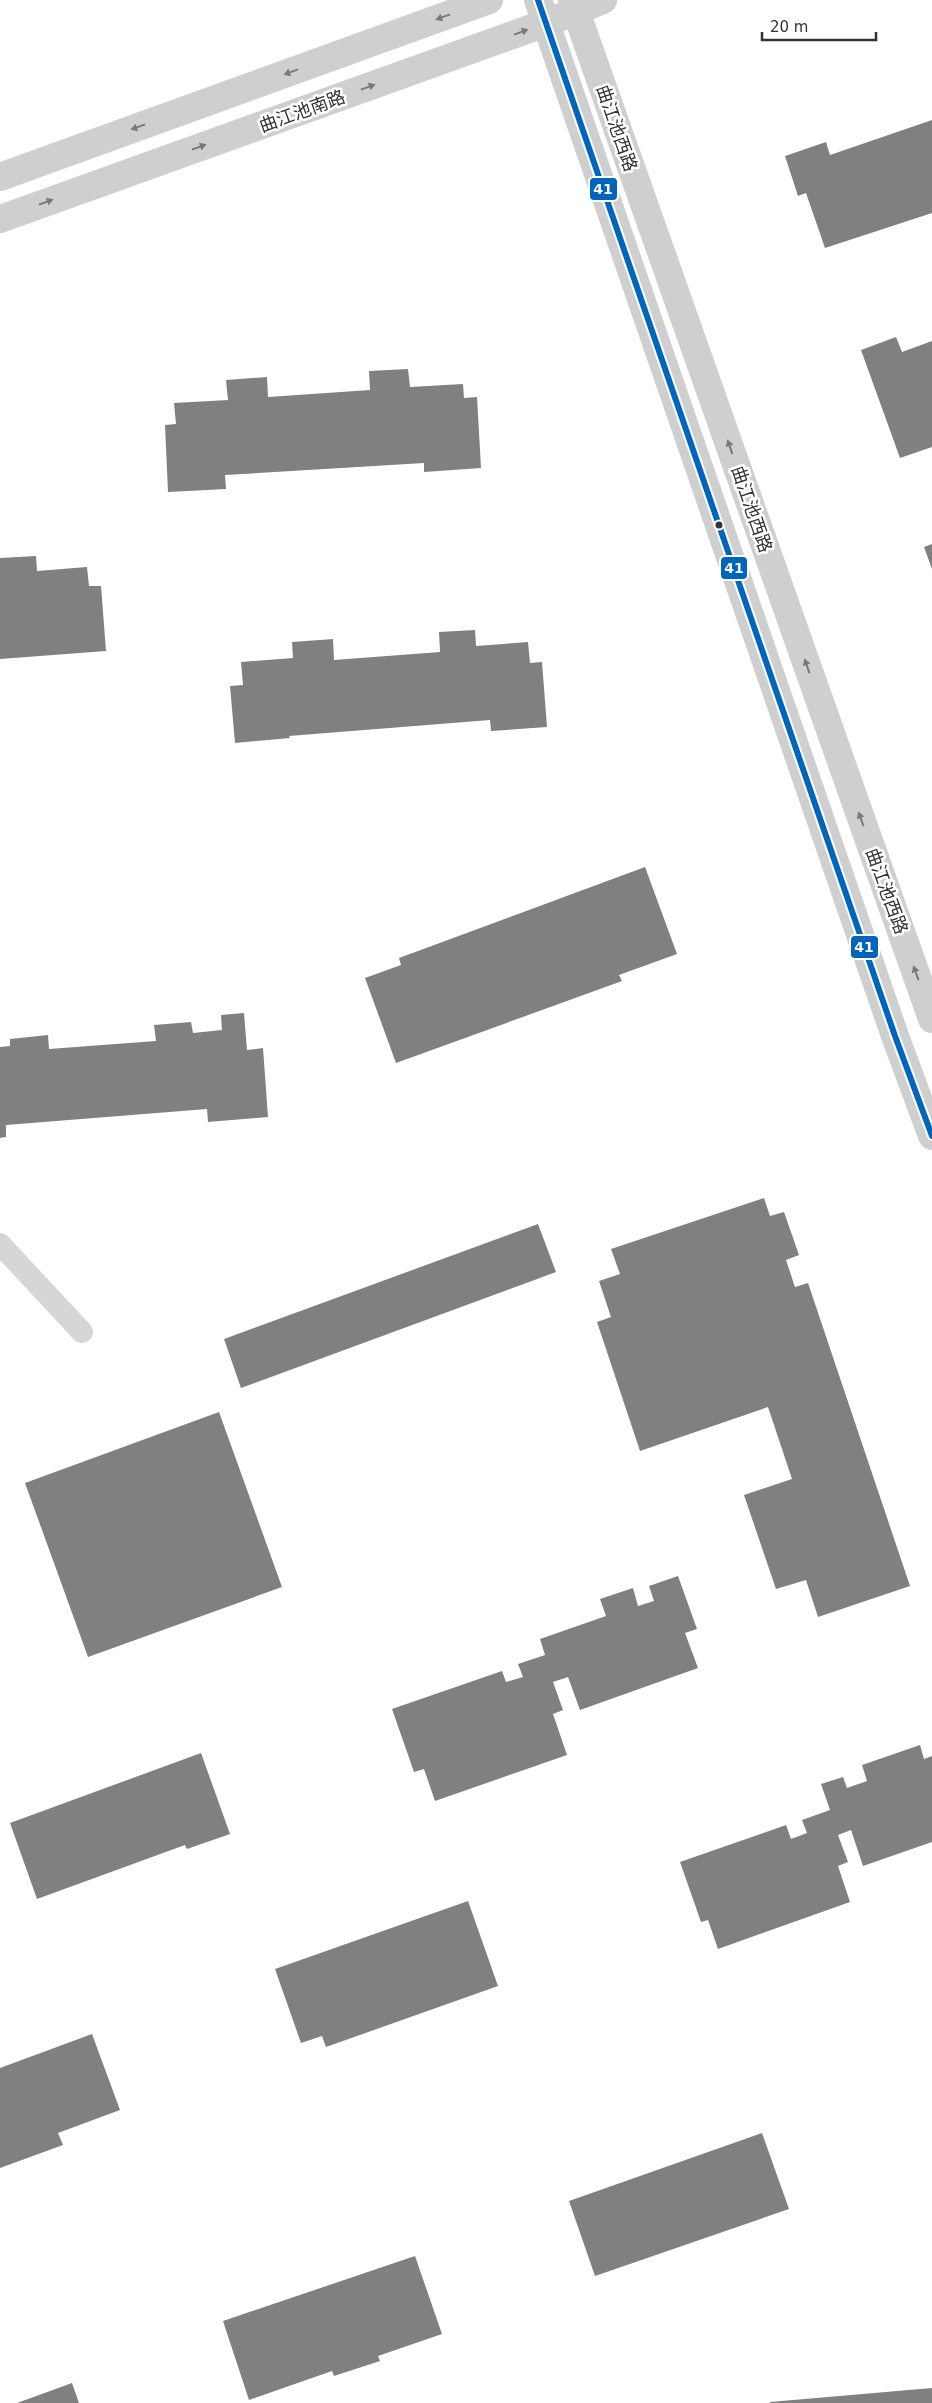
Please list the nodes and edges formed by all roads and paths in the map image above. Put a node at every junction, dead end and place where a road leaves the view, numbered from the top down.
1 (489, 0) edge
2 (603, 0) edge
3 (574, 6) edge
4 (542, 12) edge
5 (0, 177) edge
6 (0, 219) edge
7 (932, 1018) edge
8 (932, 1136) edge
9 (0, 1244) edge
10 (82, 1332) dead end

1 -> 5 street
2 - 3 street, 曲江池南路
3 - 4 street, 曲江池南路
7 -> 3 street, 曲江池西路
6 -> 4 street, 曲江池南路
4 - 8 street, 曲江池西路
9 - 10 lane

